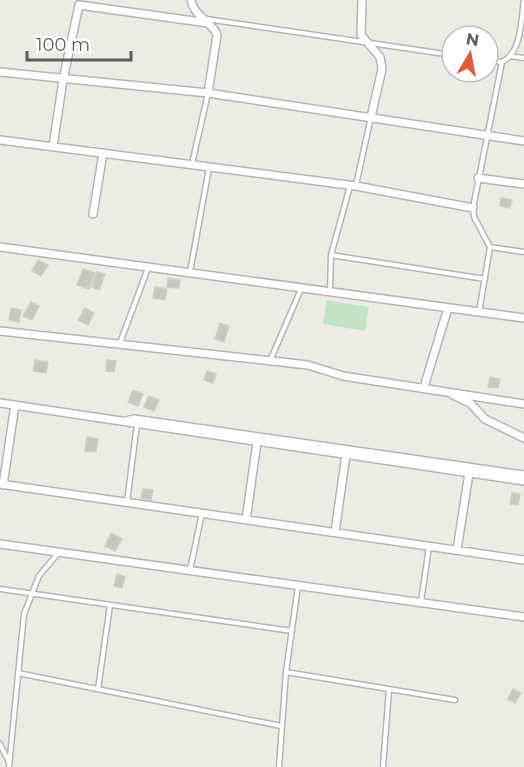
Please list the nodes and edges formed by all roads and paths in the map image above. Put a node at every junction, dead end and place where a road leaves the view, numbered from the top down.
1 (191, 0) edge
2 (362, 0) edge
3 (524, 0) edge
4 (200, 18) junction
5 (208, 23) junction
6 (367, 42) junction
7 (440, 53) edge
8 (510, 56) junction
9 (524, 58) edge
10 (502, 62) joint
11 (0, 72) edge
12 (63, 80) junction
13 (208, 93) junction
14 (371, 117) junction
15 (486, 136) junction
16 (0, 140) edge
17 (524, 141) edge
18 (53, 146) junction
19 (103, 153) junction
20 (192, 165) junction
21 (210, 167) junction
22 (478, 178) junction
23 (524, 184) edge
24 (353, 186) junction
25 (473, 208) junction
26 (93, 214) dead end
27 (0, 247) edge
28 (490, 247) junction
29 (524, 252) edge
30 (331, 255) junction
31 (148, 268) junction
32 (190, 272) junction
33 (485, 279) junction
34 (301, 289) junction
35 (330, 292) junction
36 (448, 308) junction
37 (479, 312) junction
38 (524, 318) edge
39 (0, 330) edge
40 (120, 343) junction
41 (270, 362) junction
42 (424, 387) junction
43 (445, 391) junction
44 (0, 403) edge
45 (524, 404) edge
46 (15, 405) junction
47 (123, 422) junction
48 (137, 424) junction
49 (524, 438) edge
50 (257, 442) junction
51 (346, 455) junction
52 (469, 473) junction
53 (524, 475) edge
54 (524, 481) edge
55 (2, 484) edge
56 (127, 502) junction
57 (202, 513) junction
58 (246, 520) junction
59 (335, 532) junction
60 (0, 544) edge
61 (430, 546) junction
62 (457, 550) junction
63 (60, 551) junction
64 (524, 560) edge
65 (190, 570) junction
66 (298, 585) junction
67 (0, 589) edge
68 (30, 594) junction
69 (421, 603) junction
70 (110, 605) junction
71 (524, 617) edge
72 (292, 631) junction
73 (286, 672) junction
74 (18, 673) junction
75 (99, 689) junction
76 (389, 689) junction
77 (455, 700) dead end
78 (281, 726) junction
79 (0, 744) edge
80 (9, 765) edge
81 (279, 767) edge
82 (383, 767) edge

1 - 4 street
2 - 6 street
3 - 8 lane
4 - 5 street
4 - 6 lane
5 - 12 street
5 - 13 street
6 - 7 lane
6 - 14 street
8 - 9 lane
8 - 10 lane
10 - 15 lane
11 - 12 street
12 - 13 street
12 - 18 street
13 - 14 street
13 - 20 lane
14 - 15 street
14 - 24 lane
15 - 17 street
15 - 22 lane
16 - 18 street
18 - 19 street
19 - 20 street
19 - 26 street
20 - 21 street
21 - 24 street
21 - 32 lane
22 - 23 street
22 - 25 lane
24 - 25 street
24 - 30 lane
25 - 28 lane
27 - 31 street
28 - 29 lane
28 - 33 lane
30 - 33 lane
30 - 35 lane
31 - 32 street
31 - 40 lane
32 - 34 street
33 - 37 lane
34 - 35 street
34 - 41 lane
35 - 36 street
36 - 37 street
36 - 42 street
37 - 38 street
39 - 40 street
40 - 41 street
41 - 42 street
42 - 43 street
43 - 45 street
43 - 49 street
44 - 46 street
46 - 47 street
46 - 55 street
47 - 48 street
47 - 53 street
48 - 50 street
48 - 56 lane
50 - 51 street
50 - 58 street
51 - 52 street
51 - 59 street
52 - 54 street
52 - 62 street
55 - 56 street
56 - 57 street
57 - 58 street
57 - 65 lane
58 - 59 street
59 - 61 street
60 - 63 street
61 - 62 street
61 - 69 lane
62 - 64 street
63 - 65 street
63 - 68 lane
65 - 66 street
66 - 69 street
66 - 72 lane
67 - 68 lane
68 - 70 lane
68 - 74 lane
69 - 71 street
70 - 72 lane
70 - 75 lane
72 - 73 lane
73 - 76 lane
73 - 78 lane
74 - 75 lane
74 - 80 lane
75 - 78 lane
76 - 77 lane
76 - 82 lane
78 - 81 lane
79 - 80 lane

